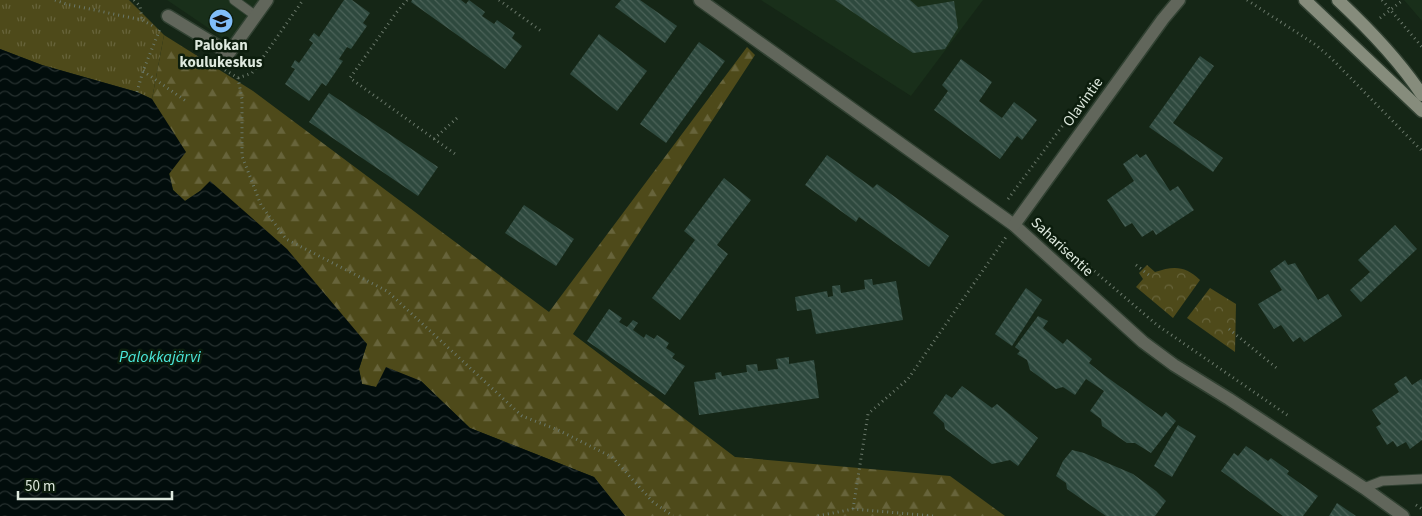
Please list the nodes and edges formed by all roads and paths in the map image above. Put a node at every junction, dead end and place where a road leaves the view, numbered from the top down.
1 (55, 0) edge
2 (134, 0) edge
3 (234, 0) edge
4 (267, 0) edge
5 (303, 0) edge
6 (407, 0) edge
7 (499, 0) edge
8 (700, 0) edge
9 (1179, 0) edge
10 (1247, 0) edge
11 (1305, 0) edge
12 (1338, 0) edge
13 (1382, 0) edge
14 (168, 16) joint
15 (256, 16) junction
16 (142, 20) junction
17 (160, 30) junction
18 (540, 31) dead end
19 (168, 34) dead end
20 (1422, 47) edge
21 (222, 68) dead end
22 (143, 71) junction
23 (238, 78) junction
24 (137, 92) dead end
25 (1422, 95) edge
26 (186, 101) dead end
27 (1422, 112) edge
28 (457, 118) dead end
29 (434, 139) junction
30 (1422, 152) edge
31 (455, 154) dead end
32 (1000, 193) dead end
33 (1024, 211) junction
34 (1014, 225) junction
35 (1060, 242) dead end
36 (1136, 265) dead end
37 (1149, 275) dead end
38 (1229, 329) dead end
39 (1279, 370) dead end
40 (1294, 420) dead end
41 (1422, 479) edge
42 (1364, 488) junction
43 (1414, 504) dead end
44 (853, 509) junction
45 (1422, 509) edge
46 (673, 516) edge
47 (818, 516) edge
48 (933, 516) edge
49 (1403, 516) edge

1 - 16 path
2 - 16 path
3 - 15 lane
4 - 15 street
5 - 23 path
6 - 29 path
7 - 18 path
8 - 34 street, Saharisentie
9 - 33 street, Olavintie
10 - 30 path
11 - 27 main road
12 - 25 main road
13 - 20 path
14 - 15 street
14 - 17 path
16 - 17 path
17 - 19 path
17 - 22 path
21 - 23 path
22 - 24 path
22 - 26 path
23 - 46 path
28 - 29 path
29 - 31 path
32 - 33 path
33 - 34 street, Olavintie
34 - 42 street, Saharisentie
34 - 44 path
35 - 40 path
36 - 37 path
38 - 39 path
41 - 42 lane
42 - 49 street, Saharisentie
43 - 45 path
44 - 47 path
44 - 48 path

